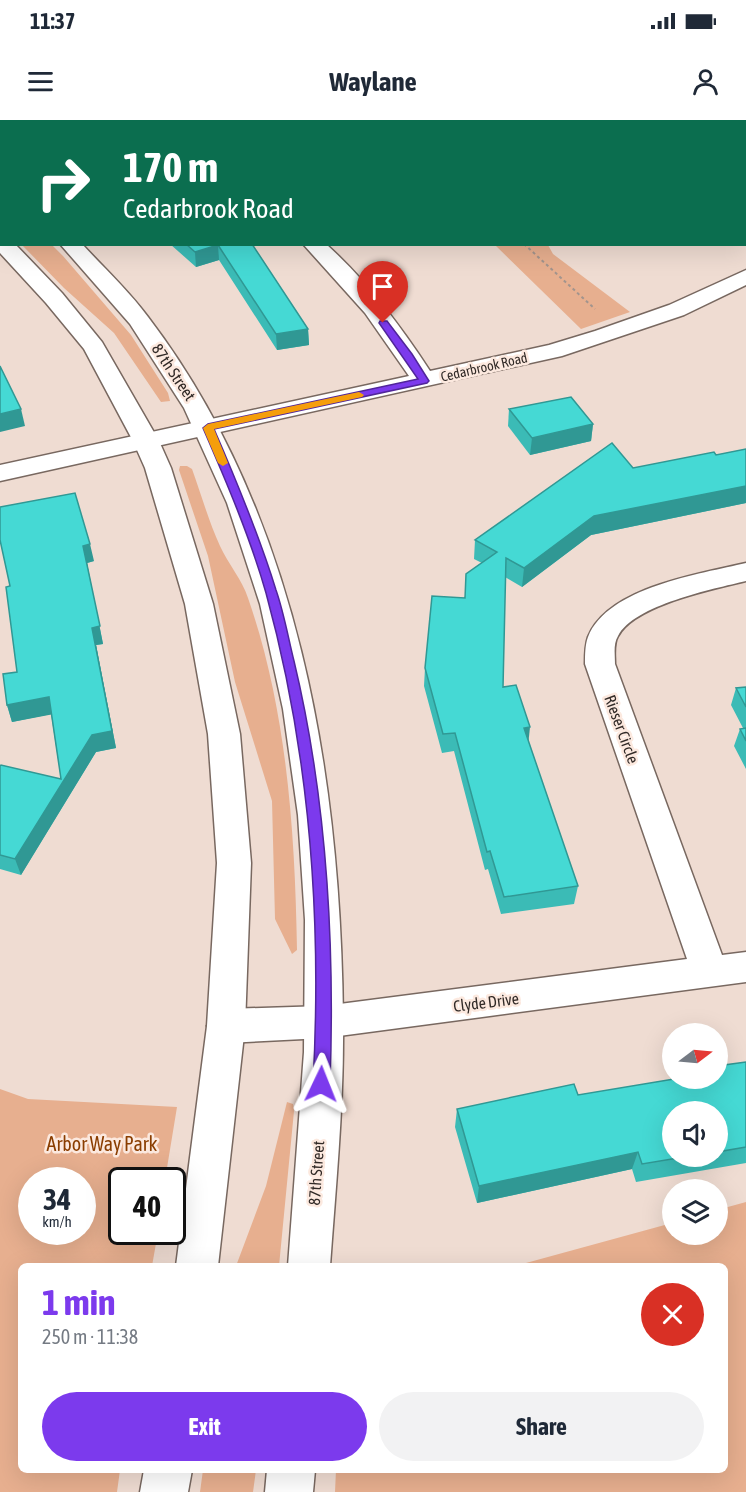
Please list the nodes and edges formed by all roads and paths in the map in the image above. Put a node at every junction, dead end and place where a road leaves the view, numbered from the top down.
1 (5, 246) edge
2 (72, 246) edge
3 (314, 246) edge
4 (526, 246) edge
5 (746, 276) edge
6 (596, 309) dead end
7 (424, 381) junction
8 (208, 428) junction
9 (146, 441) junction
10 (0, 473) edge
11 (746, 572) edge
12 (746, 967) edge
13 (710, 972) junction
14 (324, 1022) junction
15 (226, 1026) junction
16 (197, 1263) edge
17 (309, 1263) edge
18 (167, 1473) edge
19 (291, 1473) edge
20 (164, 1492) edge
21 (289, 1492) edge

1 - 9 street
2 - 8 street, 87th Street
3 - 7 street
4 - 6 path
5 - 7 street, Cedarbrook Road
7 - 8 street, Cedarbrook Road
8 - 9 street, Cedarbrook Road
8 - 14 street, 87th Street
9 - 10 street, Cedarbrook Road
9 - 15 street
11 - 13 street, Rieser Circle
12 - 13 street, Clyde Drive
13 - 14 street, Clyde Drive
14 - 15 street, Clyde Drive
14 - 17 street, 87th Street
15 - 16 street
18 - 20 street
19 - 21 street

